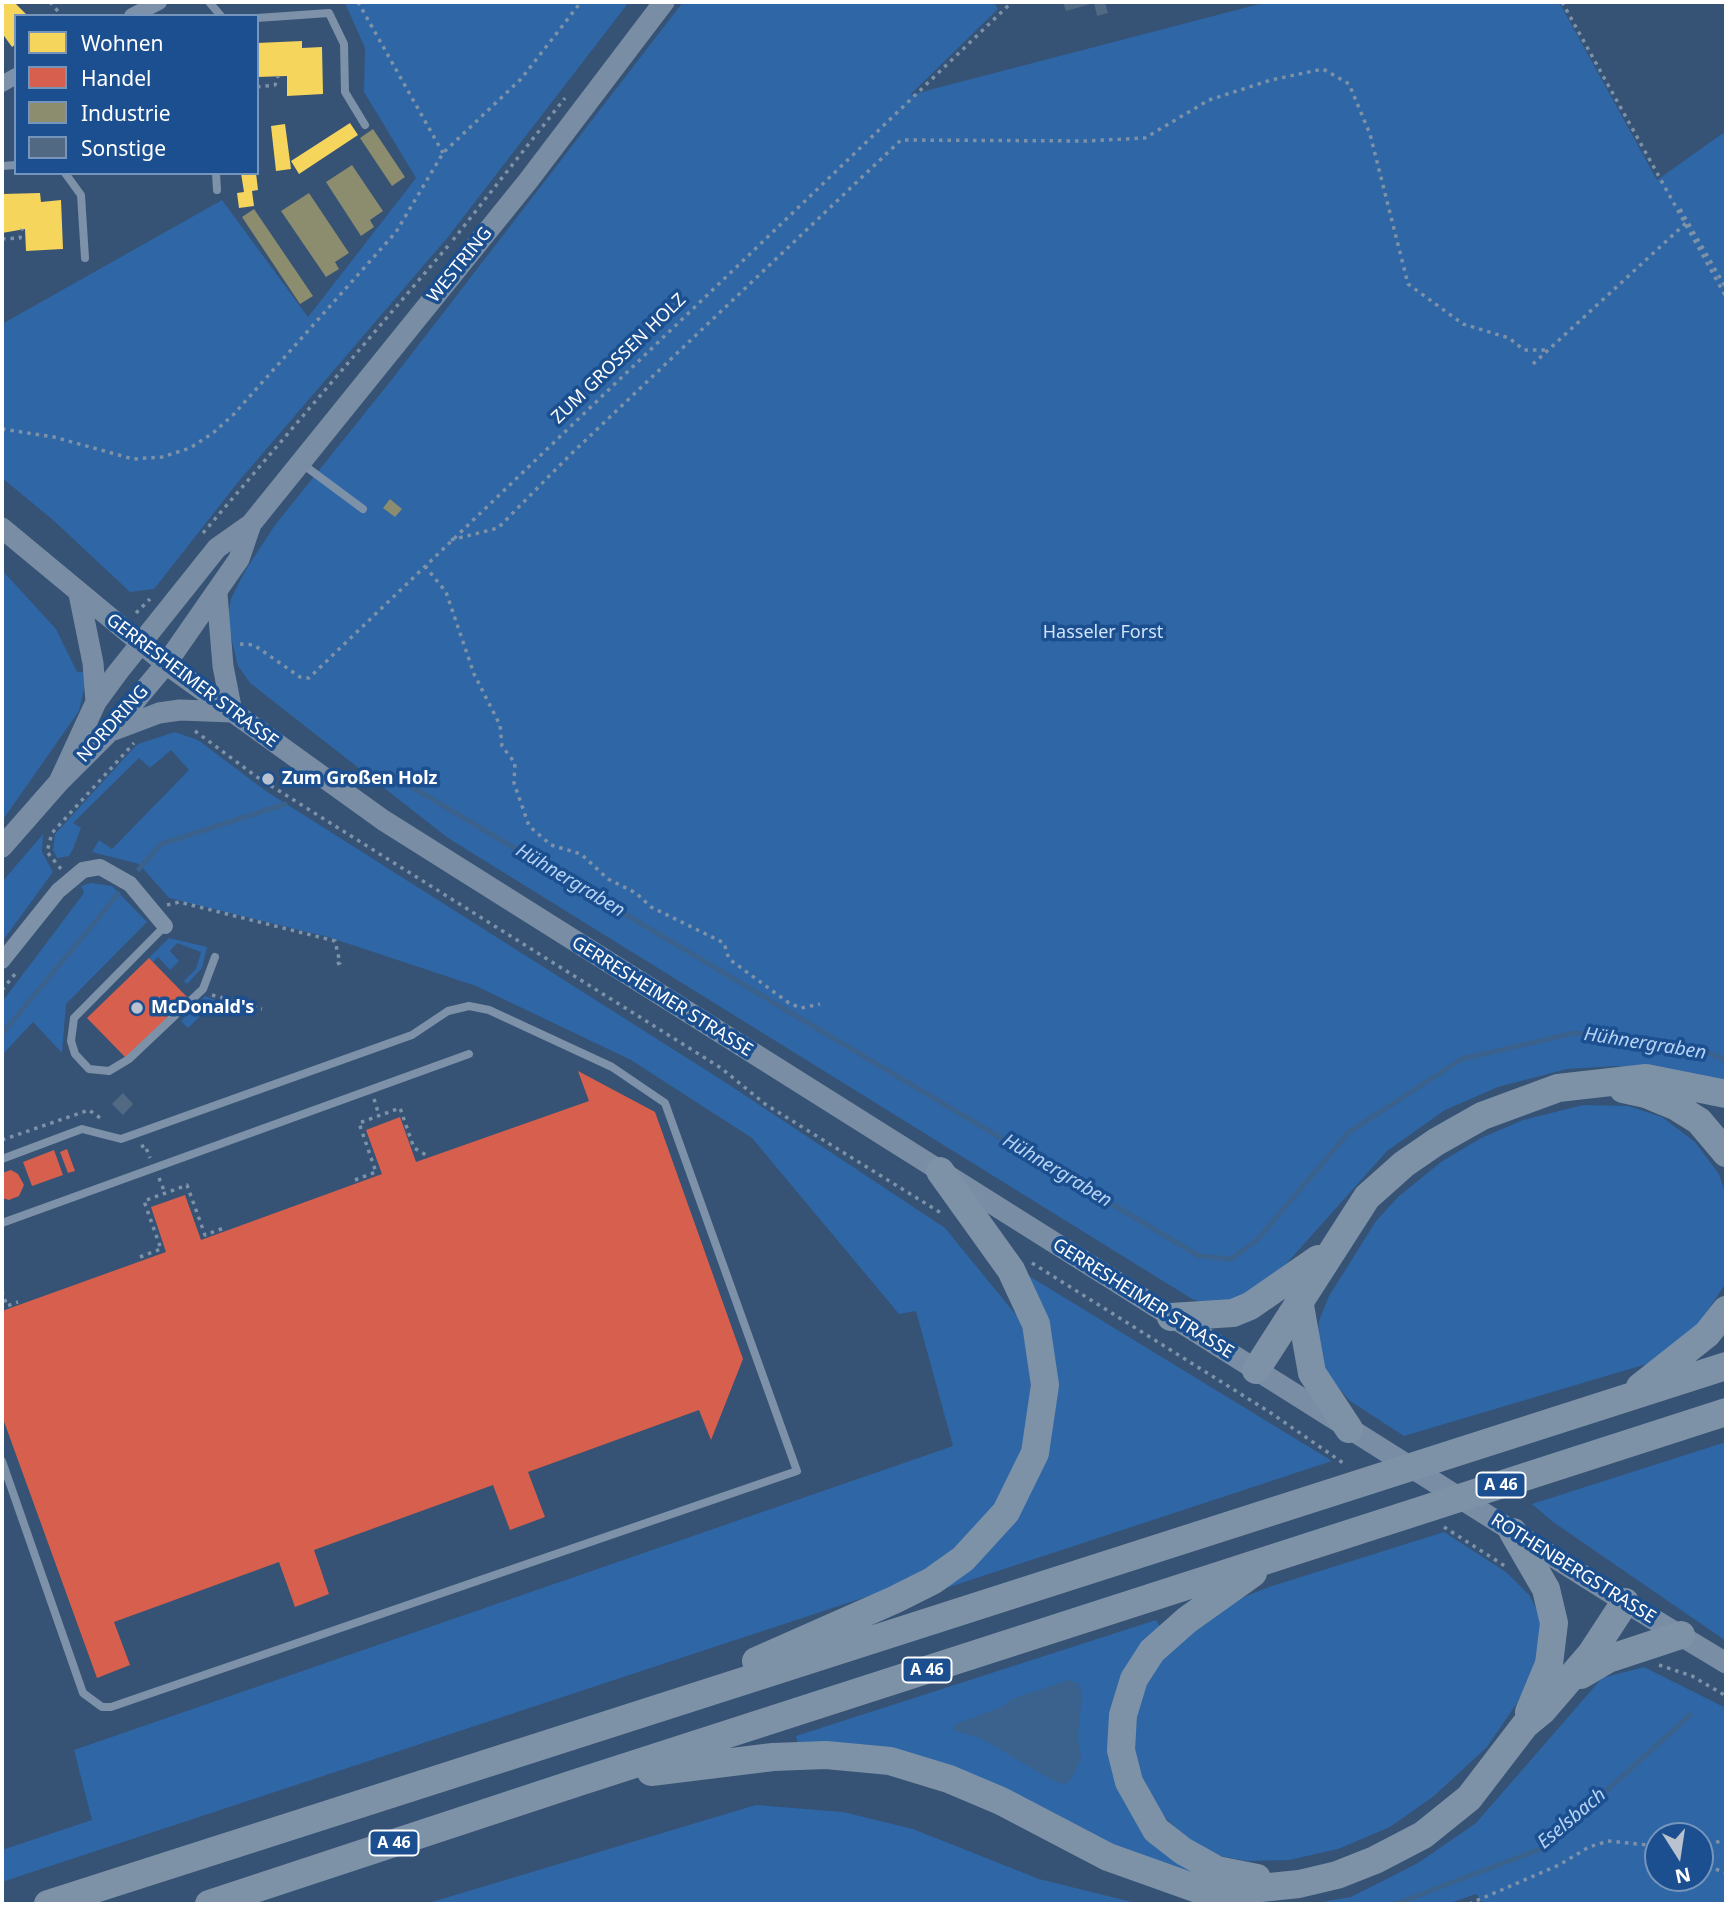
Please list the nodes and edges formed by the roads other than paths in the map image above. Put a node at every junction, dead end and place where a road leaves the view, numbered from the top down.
1 (159, 2) edge
2 (664, 2) edge
3 (136, 14) edge
4 (259, 18) edge
5 (365, 125) dead end
6 (66, 175) edge
7 (216, 175) edge
8 (217, 190) dead end
9 (85, 258) dead end
10 (301, 463) junction
11 (363, 509) dead end
12 (251, 524) junction
13 (2, 528) edge
14 (79, 594) junction
15 (217, 594) junction
16 (140, 644) junction
17 (166, 664) junction
18 (96, 702) junction
19 (232, 712) junction
20 (109, 732) junction
21 (59, 782) junction
22 (2, 847) edge
23 (164, 926) joint
24 (215, 957) dead end
25 (2, 961) edge
26 (469, 1054) dead end
27 (1589, 1083) junction
28 (1726, 1094) edge
29 (1726, 1153) edge
30 (2, 1158) edge
31 (940, 1171) junction
32 (2, 1223) edge
33 (1331, 1248) junction
34 (1299, 1300) junction
35 (1726, 1310) edge
36 (1171, 1317) junction
37 (1726, 1366) edge
38 (1256, 1370) junction
39 (1626, 1398) junction
40 (1726, 1412) edge
41 (1349, 1429) junction
42 (2, 1461) edge
43 (1513, 1532) junction
44 (1275, 1558) junction
45 (1625, 1602) junction
46 (1681, 1635) junction
47 (1726, 1662) edge
48 (1556, 1693) junction
49 (624, 1720) junction
50 (1525, 1725) junction
51 (579, 1782) junction
52 (1299, 1884) junction
53 (48, 1904) edge
54 (209, 1904) edge

1 - 3 street
2 - 10 main road, WESTRING
4 - 5 lane
6 - 9 lane
7 - 8 lane
10 - 11 lane
10 - 12 main road, WESTRING
12 - 15 main road, WESTRING
12 - 16 main road, WESTRING
13 - 14 main road, GERRESHEIMER STRASSE
14 - 16 main road, GERRESHEIMER STRASSE
14 - 18 main road
15 - 17 main road, WESTRING
15 - 19 main road
16 - 17 main road, GERRESHEIMER STRASSE
16 - 18 main road, NORDRING
17 - 19 main road, GERRESHEIMER STRASSE
17 - 20 main road, NORDRING
18 - 21 main road, NORDRING
19 - 20 main road
19 - 31 main road, GERRESHEIMER STRASSE
20 - 21 main road, NORDRING
21 - 22 main road, NORDRING
23 - 24 lane
23 - 25 street
26 - 32 lane
27 - 28 highway
27 - 29 highway
27 - 33 highway
30 - 42 lane
31 - 36 main road, GERRESHEIMER STRASSE
31 - 49 highway
33 - 34 highway
33 - 36 highway
34 - 38 highway
34 - 41 highway
35 - 39 highway
36 - 38 main road, GERRESHEIMER STRASSE
37 - 39 highway, A 46
38 - 41 main road, GERRESHEIMER STRASSE
39 - 49 highway, A 46
40 - 44 highway, A 46
41 - 43 main road, ROTHENBERGSTRASSE
43 - 45 main road, ROTHENBERGSTRASSE
43 - 50 highway
44 - 51 highway, A 46
44 - 52 highway
45 - 46 main road, ROTHENBERGSTRASSE
45 - 48 highway
46 - 47 main road, ROTHENBERGSTRASSE
46 - 48 highway
48 - 50 highway
49 - 53 highway, A 46
50 - 52 highway
51 - 52 highway
51 - 54 highway, A 46

